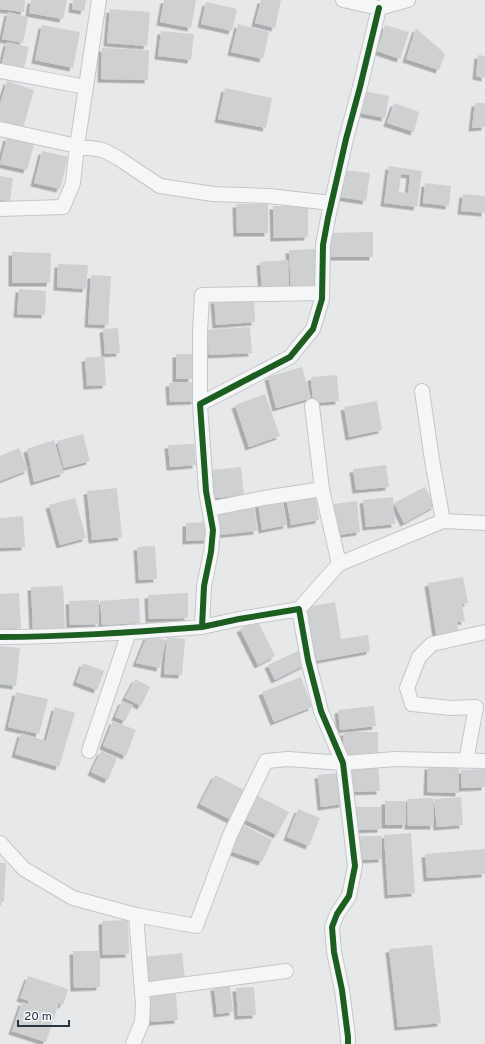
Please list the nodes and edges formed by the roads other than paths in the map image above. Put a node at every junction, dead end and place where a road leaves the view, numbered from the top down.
1 (99, 0) edge
2 (343, 0) edge
3 (408, 0) edge
4 (379, 8) junction
5 (0, 71) edge
6 (86, 87) junction
7 (0, 129) edge
8 (77, 146) junction
9 (331, 202) junction
10 (0, 209) edge
11 (322, 293) junction
12 (422, 391) dead end
13 (200, 404) junction
14 (312, 406) dead end
15 (322, 489) junction
16 (210, 510) junction
17 (444, 521) junction
18 (485, 523) edge
19 (339, 564) junction
20 (299, 609) junction
21 (202, 626) junction
22 (129, 632) junction
23 (485, 632) edge
24 (0, 637) edge
25 (89, 751) dead end
26 (466, 761) junction
27 (485, 761) edge
28 (343, 763) junction
29 (0, 843) edge
30 (136, 915) junction
31 (286, 971) dead end
32 (142, 990) junction
33 (133, 1044) edge
34 (348, 1044) edge

1 - 6 street
2 - 4 street
3 - 4 street
4 - 9 street
5 - 6 street
6 - 8 street
7 - 8 street
8 - 9 street
8 - 10 street
9 - 11 street
11 - 13 street
11 - 13 street
12 - 17 street
13 - 16 street
14 - 15 street
15 - 16 street
15 - 19 street
16 - 21 street
17 - 18 street
17 - 19 street
19 - 20 street
20 - 21 street
20 - 28 street
21 - 22 street
22 - 24 street
22 - 25 street
23 - 26 street
26 - 27 street
26 - 28 street
28 - 30 street
28 - 34 street
29 - 30 street
30 - 32 street
31 - 32 street
32 - 33 street

